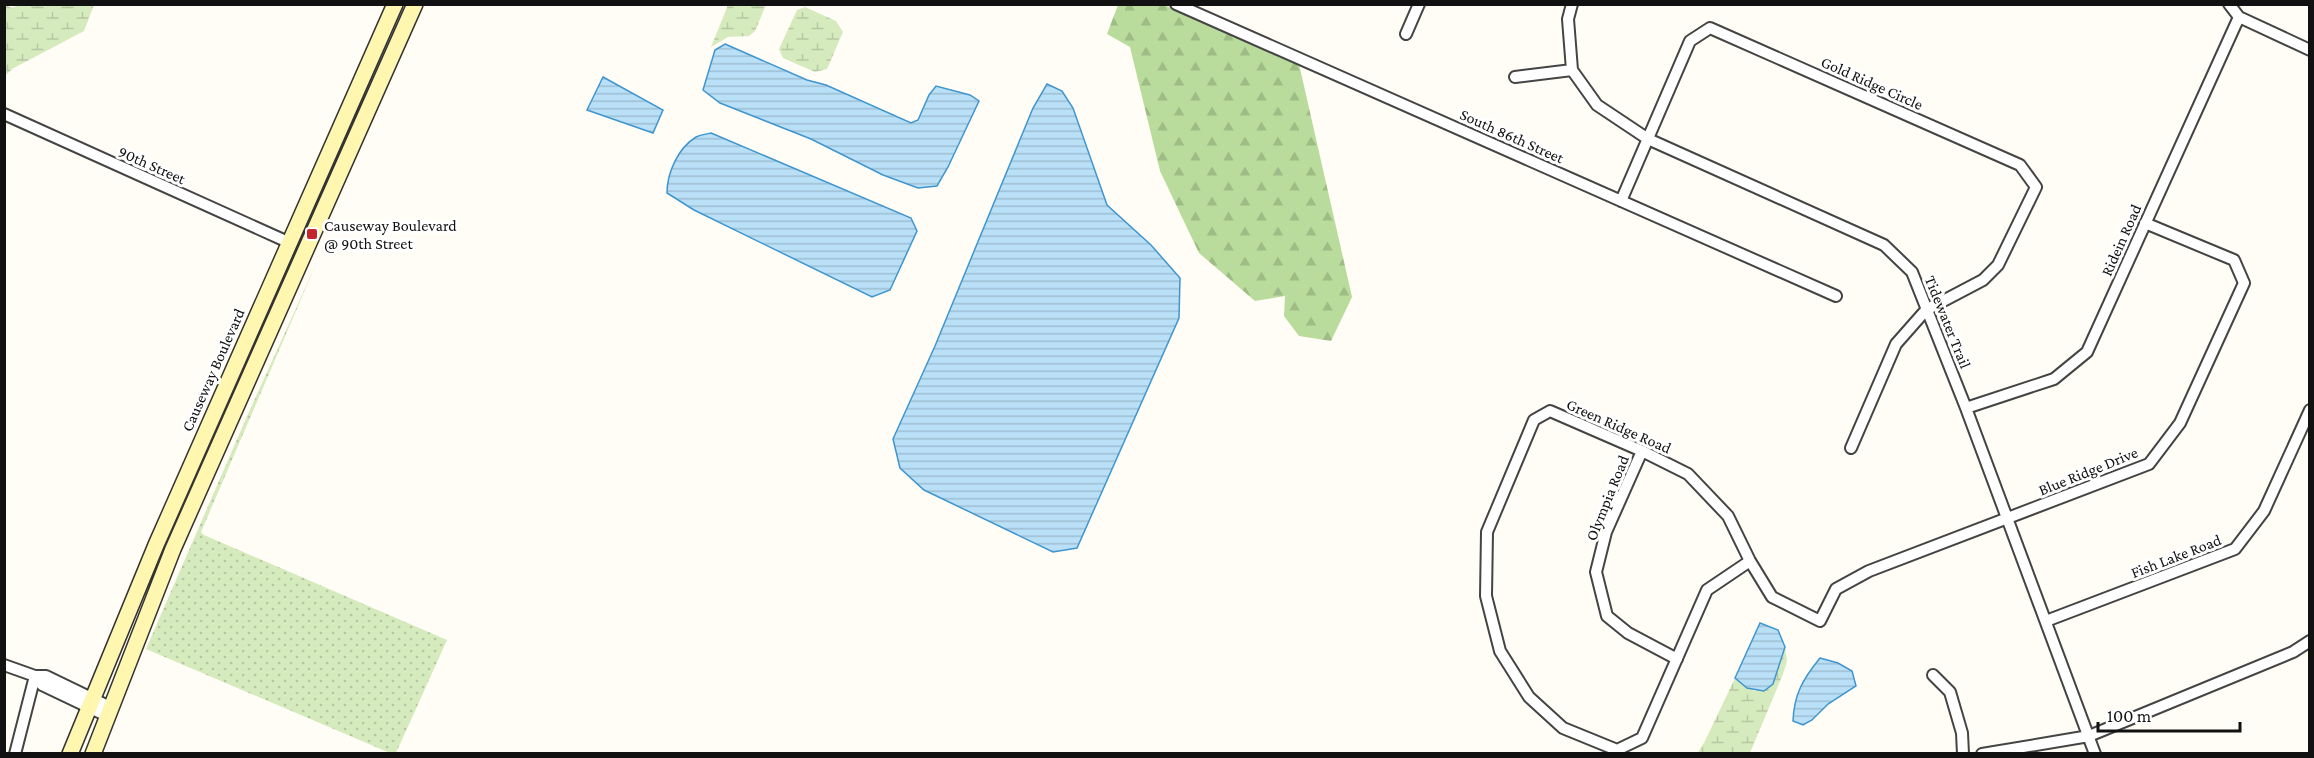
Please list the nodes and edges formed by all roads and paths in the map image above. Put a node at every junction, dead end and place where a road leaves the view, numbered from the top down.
1 (397, 4) edge
2 (415, 4) edge
3 (1176, 4) edge
4 (1419, 4) edge
5 (1572, 4) edge
6 (2229, 4) edge
7 (2239, 17) junction
8 (1406, 34) dead end
9 (2310, 50) edge
10 (1572, 70) junction
11 (1515, 77) dead end
12 (375, 93) junction
13 (4, 114) edge
14 (1648, 139) junction
15 (1621, 201) junction
16 (2145, 223) junction
17 (288, 242) junction
18 (1836, 296) dead end
19 (1926, 310) junction
20 (1966, 408) junction
21 (2310, 410) edge
22 (1851, 448) dead end
23 (1642, 451) junction
24 (2008, 519) junction
25 (1750, 561) junction
26 (1820, 621) joint
27 (2046, 621) junction
28 (2310, 641) edge
29 (1677, 659) junction
30 (4, 665) edge
31 (1933, 675) dead end
32 (35, 676) junction
33 (92, 704) junction
34 (109, 711) junction
35 (2089, 736) junction
36 (15, 753) edge
37 (70, 753) edge
38 (93, 753) edge
39 (1963, 753) edge
40 (1982, 753) edge
41 (2095, 753) edge

1 - 12 main road
1 - 17 main road, Causeway Boulevard
2 - 12 main road
3 - 15 street, South 86th Street
4 - 8 street
5 - 10 street
6 - 7 street
7 - 9 street
7 - 16 street, Ridein Road
10 - 11 street
10 - 14 street, Tidewater Trail
12 - 34 main road
13 - 17 street, 90th Street
14 - 15 street, Gold Ridge Circle
14 - 19 street, Tidewater Trail
14 - 19 street, Gold Ridge Circle
15 - 18 street, South 86th Street
16 - 20 street, Ridein Road
16 - 24 street, Blue Ridge Drive
17 - 33 main road, Causeway Boulevard
19 - 20 street, Tidewater Trail
19 - 22 street
20 - 24 street, Tidewater Trail
21 - 27 street, Fish Lake Road
23 - 25 street, Green Ridge Road
23 - 29 street, Olympia Road
23 - 29 street, Green Ridge Road
24 - 26 street, Blue Ridge Drive
24 - 27 street, Tidewater Trail
25 - 26 street, Green Ridge Road
25 - 29 street, Green Ridge Road
27 - 35 street, Tidewater Trail
28 - 35 street
30 - 32 street
31 - 39 street
32 - 33 street
32 - 36 street
33 - 34 street
33 - 37 main road, Causeway Boulevard
34 - 38 main road
35 - 40 street
35 - 41 street, Tidewater Trail

